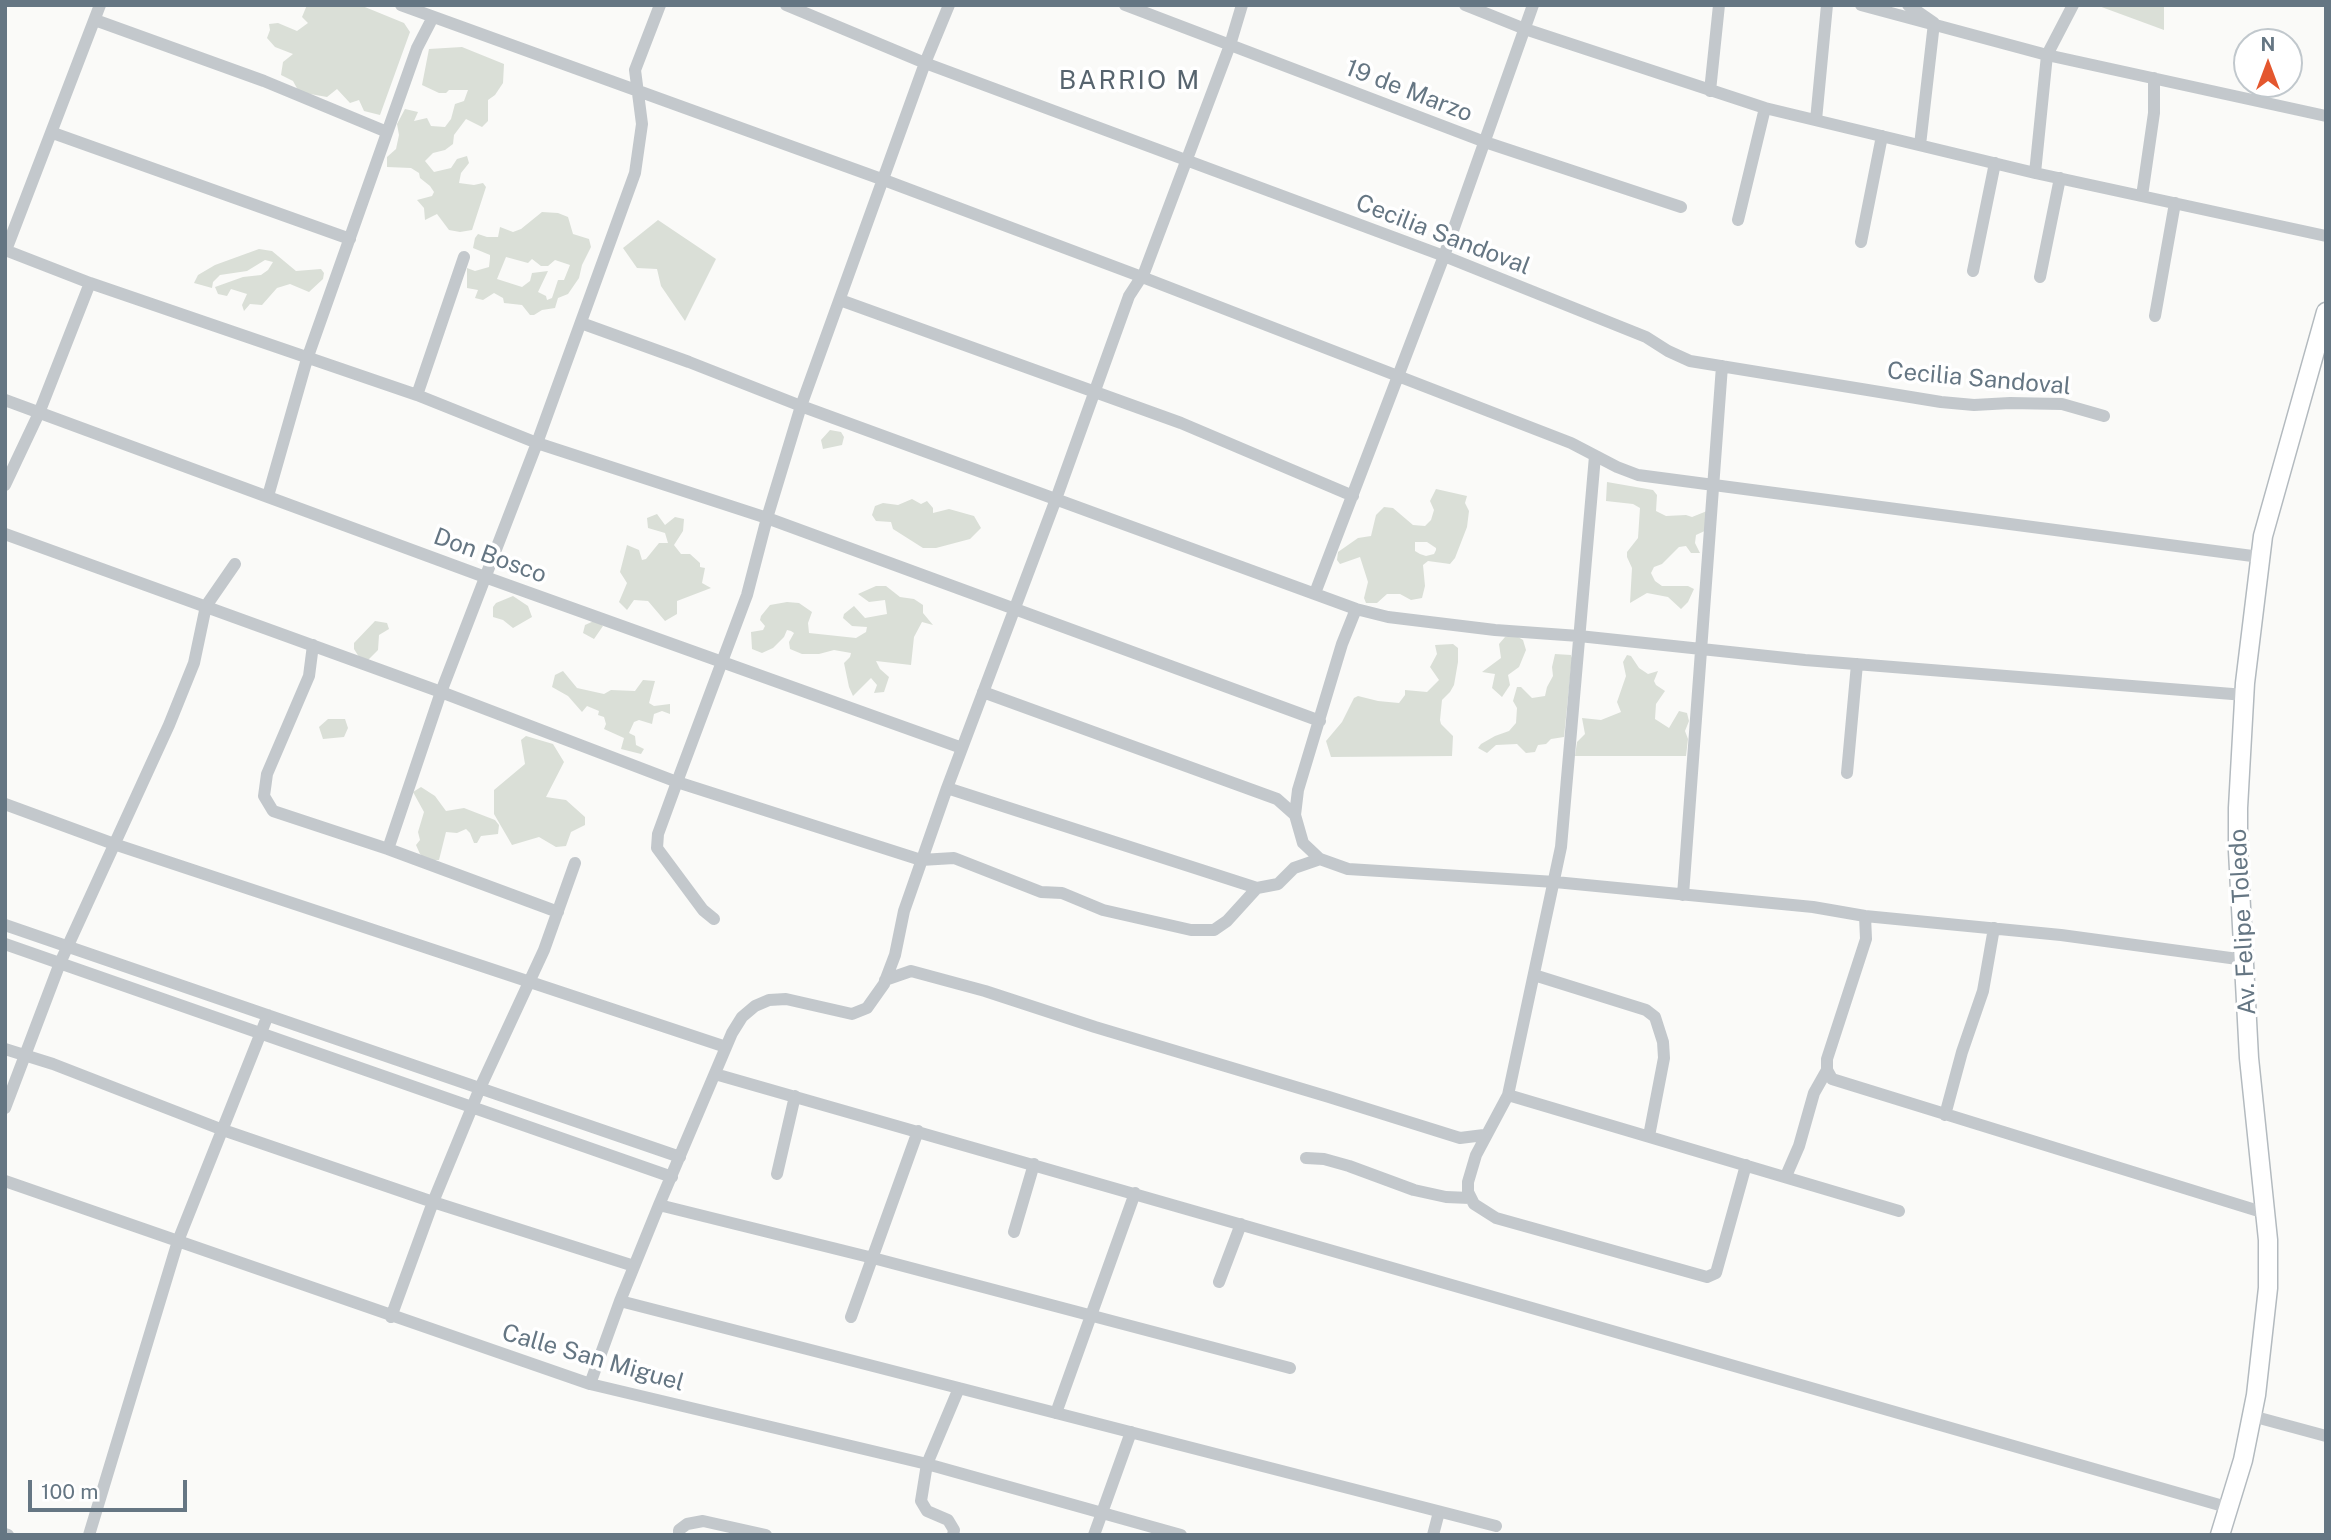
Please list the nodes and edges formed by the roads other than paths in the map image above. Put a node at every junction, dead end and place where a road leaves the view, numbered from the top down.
1 (100, 5) edge
2 (401, 5) edge
3 (660, 5) edge
4 (786, 5) edge
5 (948, 5) edge
6 (1125, 5) edge
7 (1242, 5) edge
8 (1465, 5) edge
9 (1533, 5) edge
10 (1719, 5) edge
11 (1827, 5) edge
12 (1861, 5) edge
13 (1908, 5) edge
14 (2073, 5) edge
15 (433, 17) junction
16 (95, 20) junction
17 (1934, 23) junction
18 (1525, 29) junction
19 (1230, 45) junction
20 (2047, 55) junction
21 (925, 63) junction
22 (2154, 78) junction
23 (637, 91) junction
24 (1710, 91) junction
25 (1765, 108) junction
26 (2326, 116) edge
27 (1816, 120) junction
28 (387, 132) junction
29 (53, 133) junction
30 (1882, 136) junction
31 (1485, 142) junction
32 (1920, 145) junction
33 (1186, 162) junction
34 (1995, 163) junction
35 (2035, 173) junction
36 (2060, 178) junction
37 (884, 180) junction
38 (2142, 196) junction
39 (2175, 203) junction
40 (1681, 207) dead end
41 (1738, 220) dead end
42 (2326, 236) edge
43 (350, 239) junction
44 (1861, 242) dead end
45 (6, 250) edge
46 (1444, 256) junction
47 (464, 257) dead end
48 (1973, 271) dead end
49 (1142, 277) junction
50 (2040, 277) dead end
51 (90, 283) junction
52 (840, 300) junction
53 (2326, 312) edge
54 (2155, 316) dead end
55 (581, 323) junction
56 (307, 359) junction
57 (1723, 366) junction
58 (1399, 376) junction
59 (1095, 391) junction
60 (417, 395) junction
61 (5, 400) edge
62 (801, 406) junction
63 (39, 413) junction
64 (2104, 416) dead end
65 (537, 443) junction
66 (1595, 456) junction
67 (5, 485) edge
68 (1713, 485) junction
69 (268, 496) junction
70 (1353, 496) junction
71 (1056, 499) junction
72 (767, 518) junction
73 (5, 534) edge
74 (2259, 556) junction
75 (235, 565) dead end
76 (485, 577) junction
77 (1315, 593) junction
78 (206, 607) junction
79 (1015, 608) junction
80 (1356, 609) junction
81 (1579, 636) junction
82 (313, 645) junction
83 (1700, 648) junction
84 (724, 662) junction
85 (1857, 664) junction
86 (441, 691) junction
87 (983, 692) junction
88 (2245, 695) junction
89 (1320, 721) junction
90 (962, 748) junction
91 (1847, 773) dead end
92 (677, 782) junction
93 (947, 788) junction
94 (5, 804) edge
95 (1295, 815) junction
96 (114, 844) junction
97 (388, 849) junction
98 (1320, 859) junction
99 (921, 860) junction
100 (575, 863) dead end
101 (1555, 882) junction
102 (1257, 888) junction
103 (1683, 895) junction
104 (558, 912) junction
105 (1865, 916) junction
106 (714, 919) dead end
107 (5, 925) edge
108 (1994, 928) junction
109 (5, 944) edge
110 (898, 944) junction
111 (67, 947) junction
112 (2245, 960) junction
113 (60, 963) junction
114 (911, 971) junction
115 (1534, 975) junction
116 (885, 980) junction
117 (528, 982) junction
118 (268, 1015) junction
119 (261, 1033) junction
120 (726, 1047) junction
121 (5, 1049) edge
122 (26, 1056) junction
123 (1827, 1070) junction
124 (715, 1074) junction
125 (480, 1088) junction
126 (1507, 1095) junction
127 (795, 1097) junction
128 (472, 1107) junction
129 (5, 1108) edge
130 (1945, 1115) junction
131 (223, 1129) junction
132 (918, 1131) junction
133 (1484, 1135) junction
134 (1649, 1136) junction
135 (1460, 1138) junction
136 (1476, 1155) junction
137 (681, 1157) junction
138 (1306, 1158) dead end
139 (1034, 1164) junction
140 (1746, 1165) junction
141 (777, 1174) dead end
142 (1786, 1176) junction
143 (672, 1177) junction
144 (5, 1181) edge
145 (1135, 1194) junction
146 (1469, 1198) junction
147 (433, 1202) junction
148 (659, 1205) junction
149 (1899, 1210) dead end
150 (2265, 1213) junction
151 (1241, 1224) junction
152 (1014, 1232) dead end
153 (178, 1241) junction
154 (873, 1258) junction
155 (634, 1266) junction
156 (1219, 1282) dead end
157 (620, 1301) junction
158 (1090, 1316) junction
159 (391, 1317) junction
160 (851, 1317) dead end
161 (1290, 1368) dead end
162 (590, 1384) junction
163 (959, 1388) junction
164 (1056, 1413) junction
165 (2252, 1416) junction
166 (1131, 1432) junction
167 (2326, 1436) edge
168 (927, 1464) junction
169 (2230, 1508) junction
170 (1102, 1512) junction
171 (1439, 1512) junction
172 (1496, 1526) dead end
173 (89, 1535) edge
174 (678, 1535) edge
175 (766, 1535) edge
176 (953, 1535) edge
177 (1094, 1535) edge
178 (1181, 1535) edge
179 (1433, 1535) edge
180 (2220, 1535) edge

1 - 16 street
2 - 15 street
3 - 23 street
4 - 21 street, Cecilia Sandoval
5 - 21 street
6 - 19 street, 19 de Marzo
7 - 19 street
8 - 18 street
9 - 18 street
10 - 24 street
11 - 27 street
12 - 17 street
13 - 17 street
14 - 20 street
15 - 23 street
15 - 28 street
16 - 28 street
16 - 29 street
17 - 20 street
17 - 32 street
18 - 24 street
18 - 31 street
19 - 31 street, 19 de Marzo
19 - 33 street
20 - 22 street
20 - 35 street
21 - 33 street, Cecilia Sandoval
21 - 37 street
22 - 26 street
22 - 38 street
23 - 37 street
23 - 55 street
24 - 25 street
25 - 27 street
25 - 41 street
27 - 30 street
28 - 43 street
29 - 43 street
29 - 45 street
30 - 32 street
30 - 44 street
31 - 40 street, 19 de Marzo
31 - 46 street
32 - 34 street
33 - 46 street, Cecilia Sandoval
33 - 49 street
34 - 35 street
34 - 48 street
35 - 36 street
36 - 38 street
36 - 50 street
37 - 49 street
37 - 52 street
38 - 39 street
39 - 42 street
39 - 54 street
43 - 56 street
45 - 51 street
46 - 57 street, Cecilia Sandoval
46 - 58 street
47 - 60 street
49 - 58 street
49 - 59 street
51 - 56 street
51 - 63 street
52 - 59 street
52 - 62 street
53 - 74 main road, Av. Felipe Toledo
55 - 62 street
55 - 65 street
56 - 60 street
56 - 69 street
57 - 64 street, Cecilia Sandoval
57 - 68 street
58 - 66 street
58 - 70 street
59 - 70 street
59 - 71 street
60 - 65 street
61 - 63 street, Don Bosco
62 - 71 street
62 - 72 street
63 - 67 street
63 - 69 street, Don Bosco
65 - 72 street
65 - 76 street
66 - 68 street
66 - 81 street
68 - 74 street
68 - 83 street
69 - 76 street, Don Bosco
70 - 77 street
71 - 77 street
71 - 79 street
72 - 79 street
72 - 84 street
73 - 78 street
74 - 88 main road, Av. Felipe Toledo
75 - 78 street
76 - 84 street, Don Bosco
76 - 86 street
77 - 80 street
78 - 82 street
78 - 96 street
79 - 87 street
79 - 89 street
80 - 81 street
80 - 89 street
81 - 83 street
81 - 101 street
82 - 86 street
82 - 97 street
83 - 85 street
83 - 103 street
84 - 90 street, Don Bosco
84 - 92 street
85 - 88 street
85 - 91 street
86 - 92 street
86 - 97 street
87 - 90 street
87 - 95 street
88 - 112 main road, Av. Felipe Toledo
89 - 95 street
90 - 93 street
92 - 99 street
92 - 106 street
93 - 99 street
93 - 102 street
94 - 96 street
95 - 98 street
96 - 111 street
96 - 117 street
97 - 104 street
98 - 101 street
98 - 102 street
99 - 102 street
99 - 110 street
100 - 104 street
101 - 103 street
101 - 115 street
103 - 105 street
104 - 117 street
105 - 108 street
105 - 123 street
107 - 111 street
108 - 112 street
108 - 130 street
109 - 113 street
110 - 114 street
110 - 116 street
111 - 113 street
111 - 118 street
112 - 150 main road, Av. Felipe Toledo
113 - 119 street
113 - 122 street
114 - 116 street
114 - 135 street
115 - 126 street
115 - 134 street
116 - 120 street
117 - 120 street
117 - 125 street
118 - 119 street
118 - 125 street
119 - 128 street
119 - 131 street
120 - 124 street
121 - 122 street
122 - 129 street
122 - 131 street
123 - 130 street
123 - 142 street
124 - 127 street
124 - 137 street
125 - 128 street
125 - 137 street
126 - 133 street
126 - 134 street
127 - 132 street
127 - 141 street
128 - 143 street
128 - 147 street
130 - 150 street
131 - 147 street
131 - 153 street
132 - 139 street
132 - 154 street
133 - 135 street
133 - 136 street
134 - 140 street
135 - 136 street
136 - 146 street
137 - 143 street
138 - 146 street
139 - 145 street
139 - 152 street
140 - 142 street
140 - 146 street
142 - 149 street
143 - 148 street
144 - 153 street, Calle San Miguel
145 - 151 street
145 - 158 street
147 - 155 street
147 - 159 street
148 - 154 street
148 - 155 street
150 - 165 main road, Av. Felipe Toledo
151 - 156 street
151 - 169 street
153 - 159 street, Calle San Miguel
153 - 173 street
154 - 158 street
154 - 160 street
155 - 157 street
157 - 162 street
157 - 163 street
158 - 161 street
158 - 164 street
159 - 162 street, Calle San Miguel
162 - 168 street, Calle San Miguel
163 - 164 street
163 - 168 street
164 - 166 street
165 - 167 street
165 - 169 main road, Av. Felipe Toledo
166 - 170 street
166 - 171 street
168 - 170 street, Calle San Miguel
168 - 176 street
169 - 180 main road, Av. Felipe Toledo
170 - 177 street
170 - 178 street, Calle San Miguel
171 - 172 street
171 - 179 street
174 - 175 street

